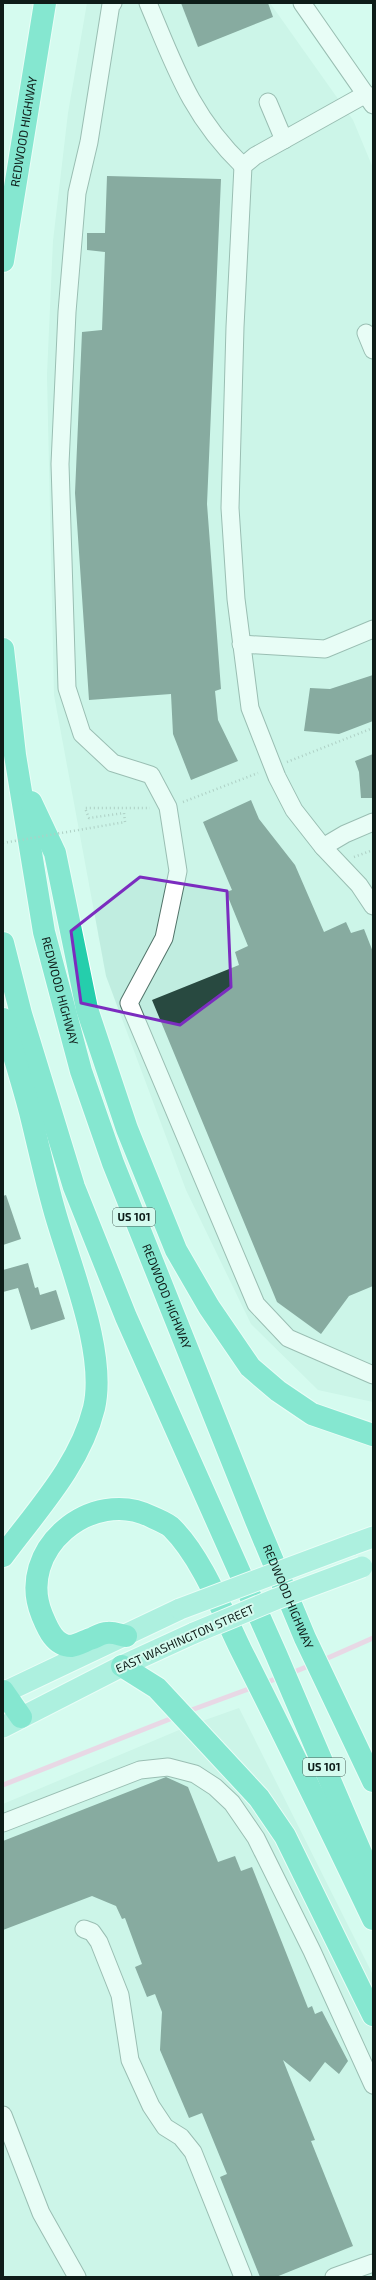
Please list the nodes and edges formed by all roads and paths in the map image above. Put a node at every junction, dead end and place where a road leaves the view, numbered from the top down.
1 (45, 3) edge
2 (113, 3) edge
3 (148, 3) edge
4 (302, 3) edge
5 (370, 99) edge
6 (268, 102) dead end
7 (284, 140) junction
8 (243, 166) junction
9 (3, 261) edge
10 (366, 332) dead end
11 (373, 350) edge
12 (373, 629) edge
13 (241, 644) junction
14 (3, 649) edge
15 (373, 728) edge
16 (273, 768) junction
17 (20, 779) junction
18 (168, 807) junction
19 (373, 822) edge
20 (3, 843) edge
21 (323, 847) junction
22 (373, 906) edge
23 (3, 943) edge
24 (3, 1019) edge
25 (373, 1375) edge
26 (373, 1435) edge
27 (373, 1537) edge
28 (3, 1556) edge
29 (367, 1566) edge
30 (126, 1636) junction
31 (122, 1666) junction
32 (3, 1692) edge
33 (12, 1722) edge
34 (373, 1781) edge
35 (3, 1823) edge
36 (373, 1881) edge
37 (373, 1919) edge
38 (84, 1929) dead end
39 (373, 2016) edge
40 (373, 2085) edge
41 (3, 2115) edge
42 (373, 2262) edge
43 (77, 2277) edge
44 (243, 2277) edge
45 (334, 2277) edge

1 - 9 highway, REDWOOD HIGHWAY
2 - 18 street
3 - 8 street
4 - 5 street
5 - 7 street
6 - 7 street
7 - 8 street
8 - 13 street
10 - 11 street
12 - 13 street
13 - 16 street
14 - 17 highway, REDWOOD HIGHWAY / US 101
15 - 16 path
16 - 18 path
16 - 21 street
17 - 26 highway
17 - 34 highway, REDWOOD HIGHWAY / US 101
18 - 20 path, bridge
18 - 25 street
19 - 21 street
21 - 22 street
23 - 36 highway, US 101
24 - 28 highway
27 - 30 main road, bridge
29 - 31 main road, EAST WASHINGTON STREET, bridge
30 - 32 main road
30 - 37 highway
31 - 33 main road, EAST WASHINGTON STREET
31 - 39 highway
32 - 33 highway
35 - 40 street
38 - 44 street
41 - 43 street
42 - 45 street

